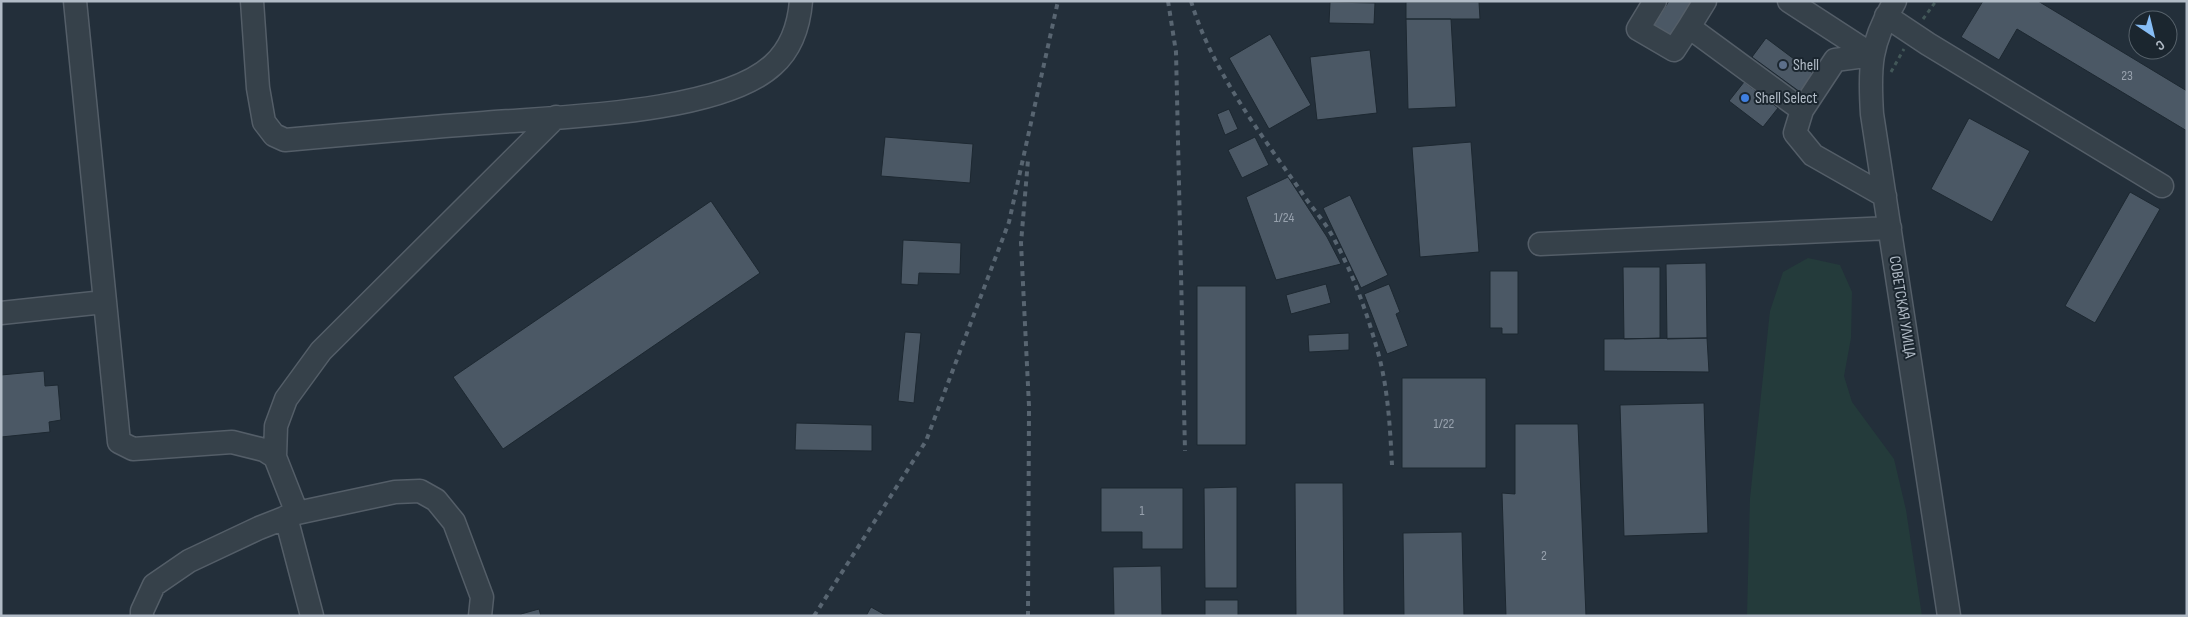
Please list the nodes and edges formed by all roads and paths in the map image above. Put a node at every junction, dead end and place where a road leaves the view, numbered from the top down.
1 (75, 1) edge
2 (252, 1) edge
3 (801, 1) edge
4 (1654, 1) edge
5 (1706, 1) edge
6 (1789, 1) edge
7 (1891, 9) edge
8 (1689, 27) junction
9 (1872, 55) junction
10 (1802, 110) junction
11 (556, 117) junction
12 (2162, 186) dead end
13 (1885, 196) junction
14 (1890, 228) junction
15 (1540, 244) dead end
16 (104, 302) junction
17 (1, 313) edge
18 (275, 458) junction
19 (291, 515) junction
20 (142, 616) edge
21 (312, 616) edge
22 (480, 616) edge
23 (1949, 616) edge

1 - 16 street
2 - 11 street
3 - 11 street
4 - 8 street
5 - 8 street
6 - 9 street
7 - 9 street, СОВЕТСКАЯ УЛИЦА
7 - 12 street
8 - 10 street
9 - 10 street
9 - 13 street, СОВЕТСКАЯ УЛИЦА
10 - 13 street
11 - 18 street
13 - 14 street, СОВЕТСКАЯ УЛИЦА
14 - 15 street
14 - 23 street, СОВЕТСКАЯ УЛИЦА
16 - 17 street
16 - 18 street
18 - 19 street
19 - 20 street
19 - 21 street
19 - 22 street

